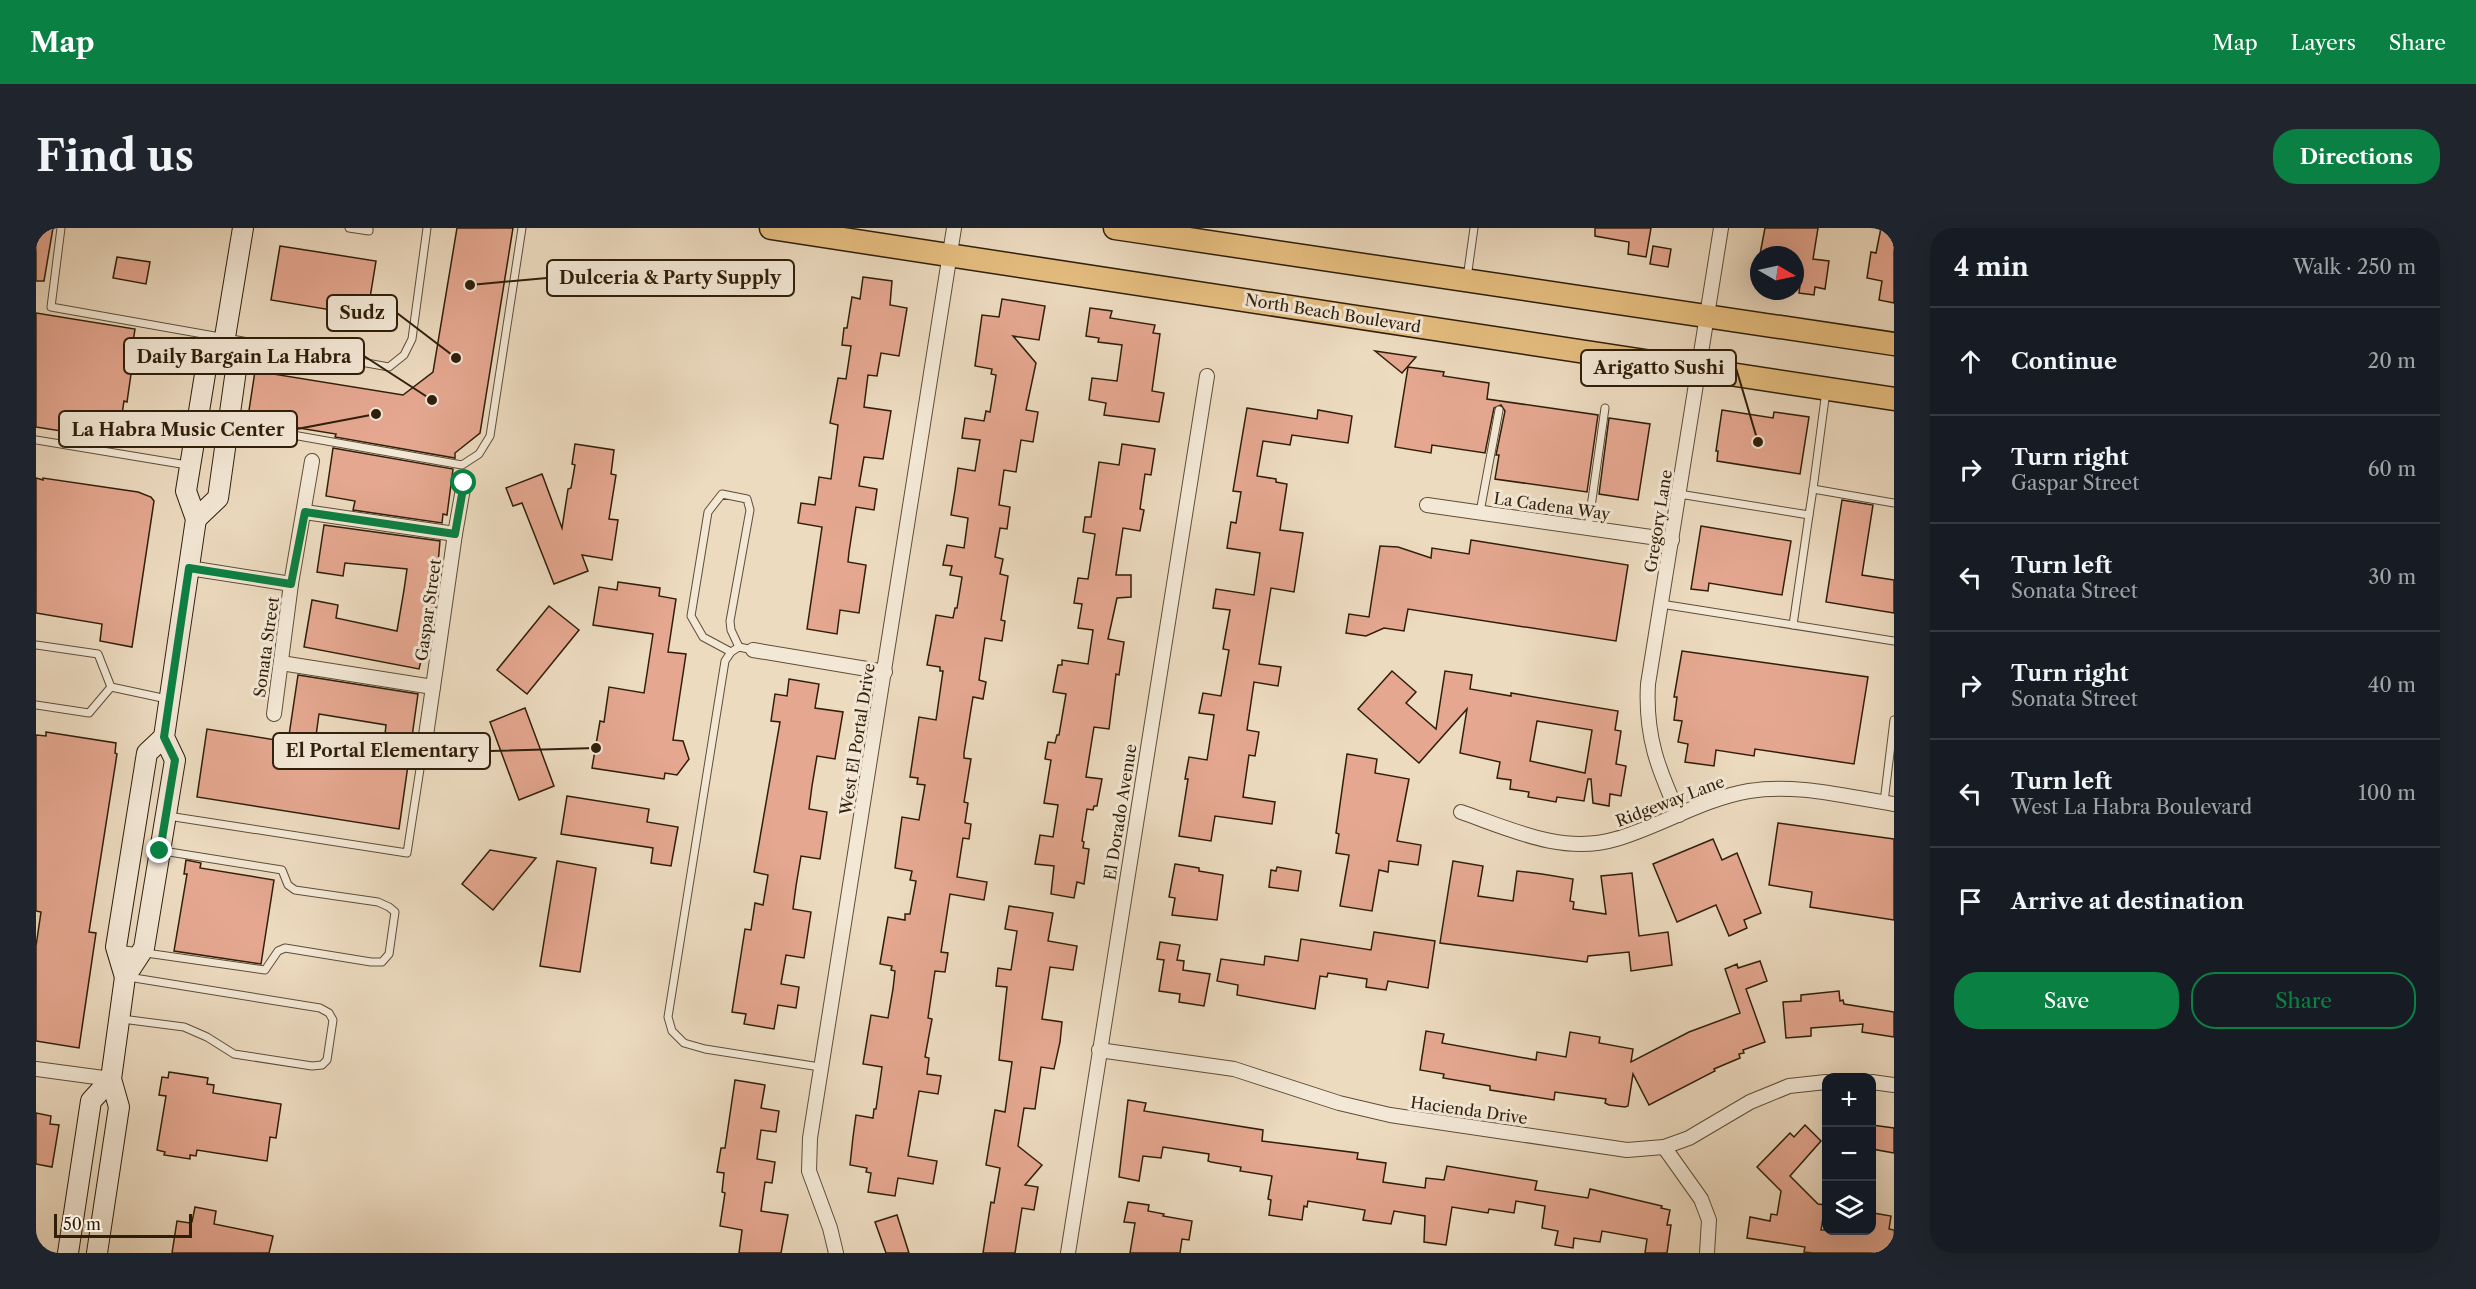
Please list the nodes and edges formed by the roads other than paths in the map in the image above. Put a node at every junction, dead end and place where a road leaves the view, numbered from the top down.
1 (61, 228) edge
2 (243, 228) edge
3 (349, 228) edge
4 (369, 228) edge
5 (427, 228) edge
6 (522, 228) edge
7 (771, 228) edge
8 (954, 228) edge
9 (1115, 228) edge
10 (1474, 228) edge
11 (1720, 228) edge
12 (950, 255) junction
13 (1466, 280) junction
14 (1707, 315) junction
15 (225, 337) junction
16 (1894, 344) edge
17 (1698, 369) junction
18 (1207, 376) dead end
19 (1827, 389) junction
20 (1894, 399) edge
21 (1605, 408) dead end
22 (1499, 410) dead end
23 (228, 424) junction
24 (36, 440) edge
25 (312, 461) dead end
26 (190, 466) junction
27 (464, 483) dead end
28 (1813, 489) junction
29 (1679, 494) junction
30 (1894, 503) edge
31 (1427, 505) dead end
32 (305, 512) junction
33 (1480, 512) junction
34 (1809, 516) junction
35 (196, 519) junction
36 (1588, 528) junction
37 (455, 534) junction
38 (1672, 540) junction
39 (189, 568) junction
40 (291, 584) junction
41 (1661, 604) junction
42 (1793, 625) junction
43 (1894, 640) edge
44 (36, 645) edge
45 (746, 648) junction
46 (730, 652) junction
47 (280, 663) junction
48 (885, 672) junction
49 (111, 687) junction
50 (434, 687) junction
51 (169, 699) junction
52 (36, 705) edge
53 (274, 714) dead end
54 (1894, 720) edge
55 (164, 737) junction
56 (424, 749) dead end
57 (420, 769) dead end
58 (1889, 803) edge
59 (1461, 812) dead end
60 (166, 815) junction
61 (1679, 815) junction
62 (160, 851) junction
63 (116, 949) junction
64 (141, 952) junction
65 (125, 977) junction
66 (119, 1019) junction
67 (1099, 1050) junction
68 (820, 1067) junction
69 (36, 1069) edge
70 (111, 1079) junction
71 (1822, 1083) edge
72 (1876, 1083) edge
73 (1894, 1085) edge
74 (1664, 1147) junction
75 (68, 1253) edge
76 (97, 1253) edge
77 (836, 1253) edge
78 (1068, 1253) edge
79 (1707, 1253) edge

1 - 15 lane
2 - 15 main road
3 - 4 lane
5 - 15 lane
6 - 23 lane
7 - 12 main road, North Beach Boulevard
8 - 12 street, West El Portal Drive
9 - 13 main road
10 - 13 lane
11 - 14 street, Gregory Lane
12 - 17 main road, North Beach Boulevard
12 - 48 street, West El Portal Drive
13 - 14 main road
14 - 16 main road
14 - 17 street, Gregory Lane
15 - 23 main road
15 - 26 main road
17 - 19 main road, North Beach Boulevard
17 - 29 street, Gregory Lane
18 - 67 street, El Dorado Avenue
19 - 20 main road, North Beach Boulevard
19 - 28 lane
21 - 36 lane
22 - 33 lane
23 - 35 main road
24 - 26 lane
25 - 32 street, Sonata Street
26 - 35 main road
27 - 37 street, Gaspar Street
28 - 30 lane
28 - 34 lane
29 - 34 lane
29 - 38 street, Gregory Lane
31 - 33 street, La Cadena Way
32 - 37 street
32 - 40 street, Sonata Street
33 - 36 street, La Cadena Way
34 - 42 lane
35 - 39 main road
36 - 38 street, La Cadena Way
37 - 50 street, Gaspar Street
38 - 41 street, Gregory Lane
39 - 40 street, Sonata Street
39 - 51 main road
40 - 47 street, Sonata Street
41 - 42 lane
41 - 61 street, Gregory Lane
42 - 43 lane
44 - 49 lane
45 - 46 lane
45 - 46 lane
45 - 48 street
46 - 68 lane
47 - 50 street, Gaspar Street
47 - 53 street, Sonata Street
48 - 68 street, West El Portal Drive
49 - 51 lane
49 - 52 lane
50 - 56 street
51 - 55 main road
54 - 58 lane
55 - 60 main road
55 - 63 main road
57 - 60 lane
58 - 61 street, Ridgeway Lane
59 - 61 street, Ridgeway Lane
60 - 62 main road
62 - 64 main road
62 - 64 lane
63 - 64 lane
63 - 65 main road
64 - 65 main road
65 - 66 main road
65 - 66 lane
66 - 70 main road
67 - 74 street, Hacienda Drive
67 - 78 street, El Dorado Avenue
68 - 77 street, West El Portal Drive
69 - 70 street
70 - 75 main road
70 - 76 main road
71 - 74 street, Hacienda Drive
72 - 73 street
74 - 79 street

